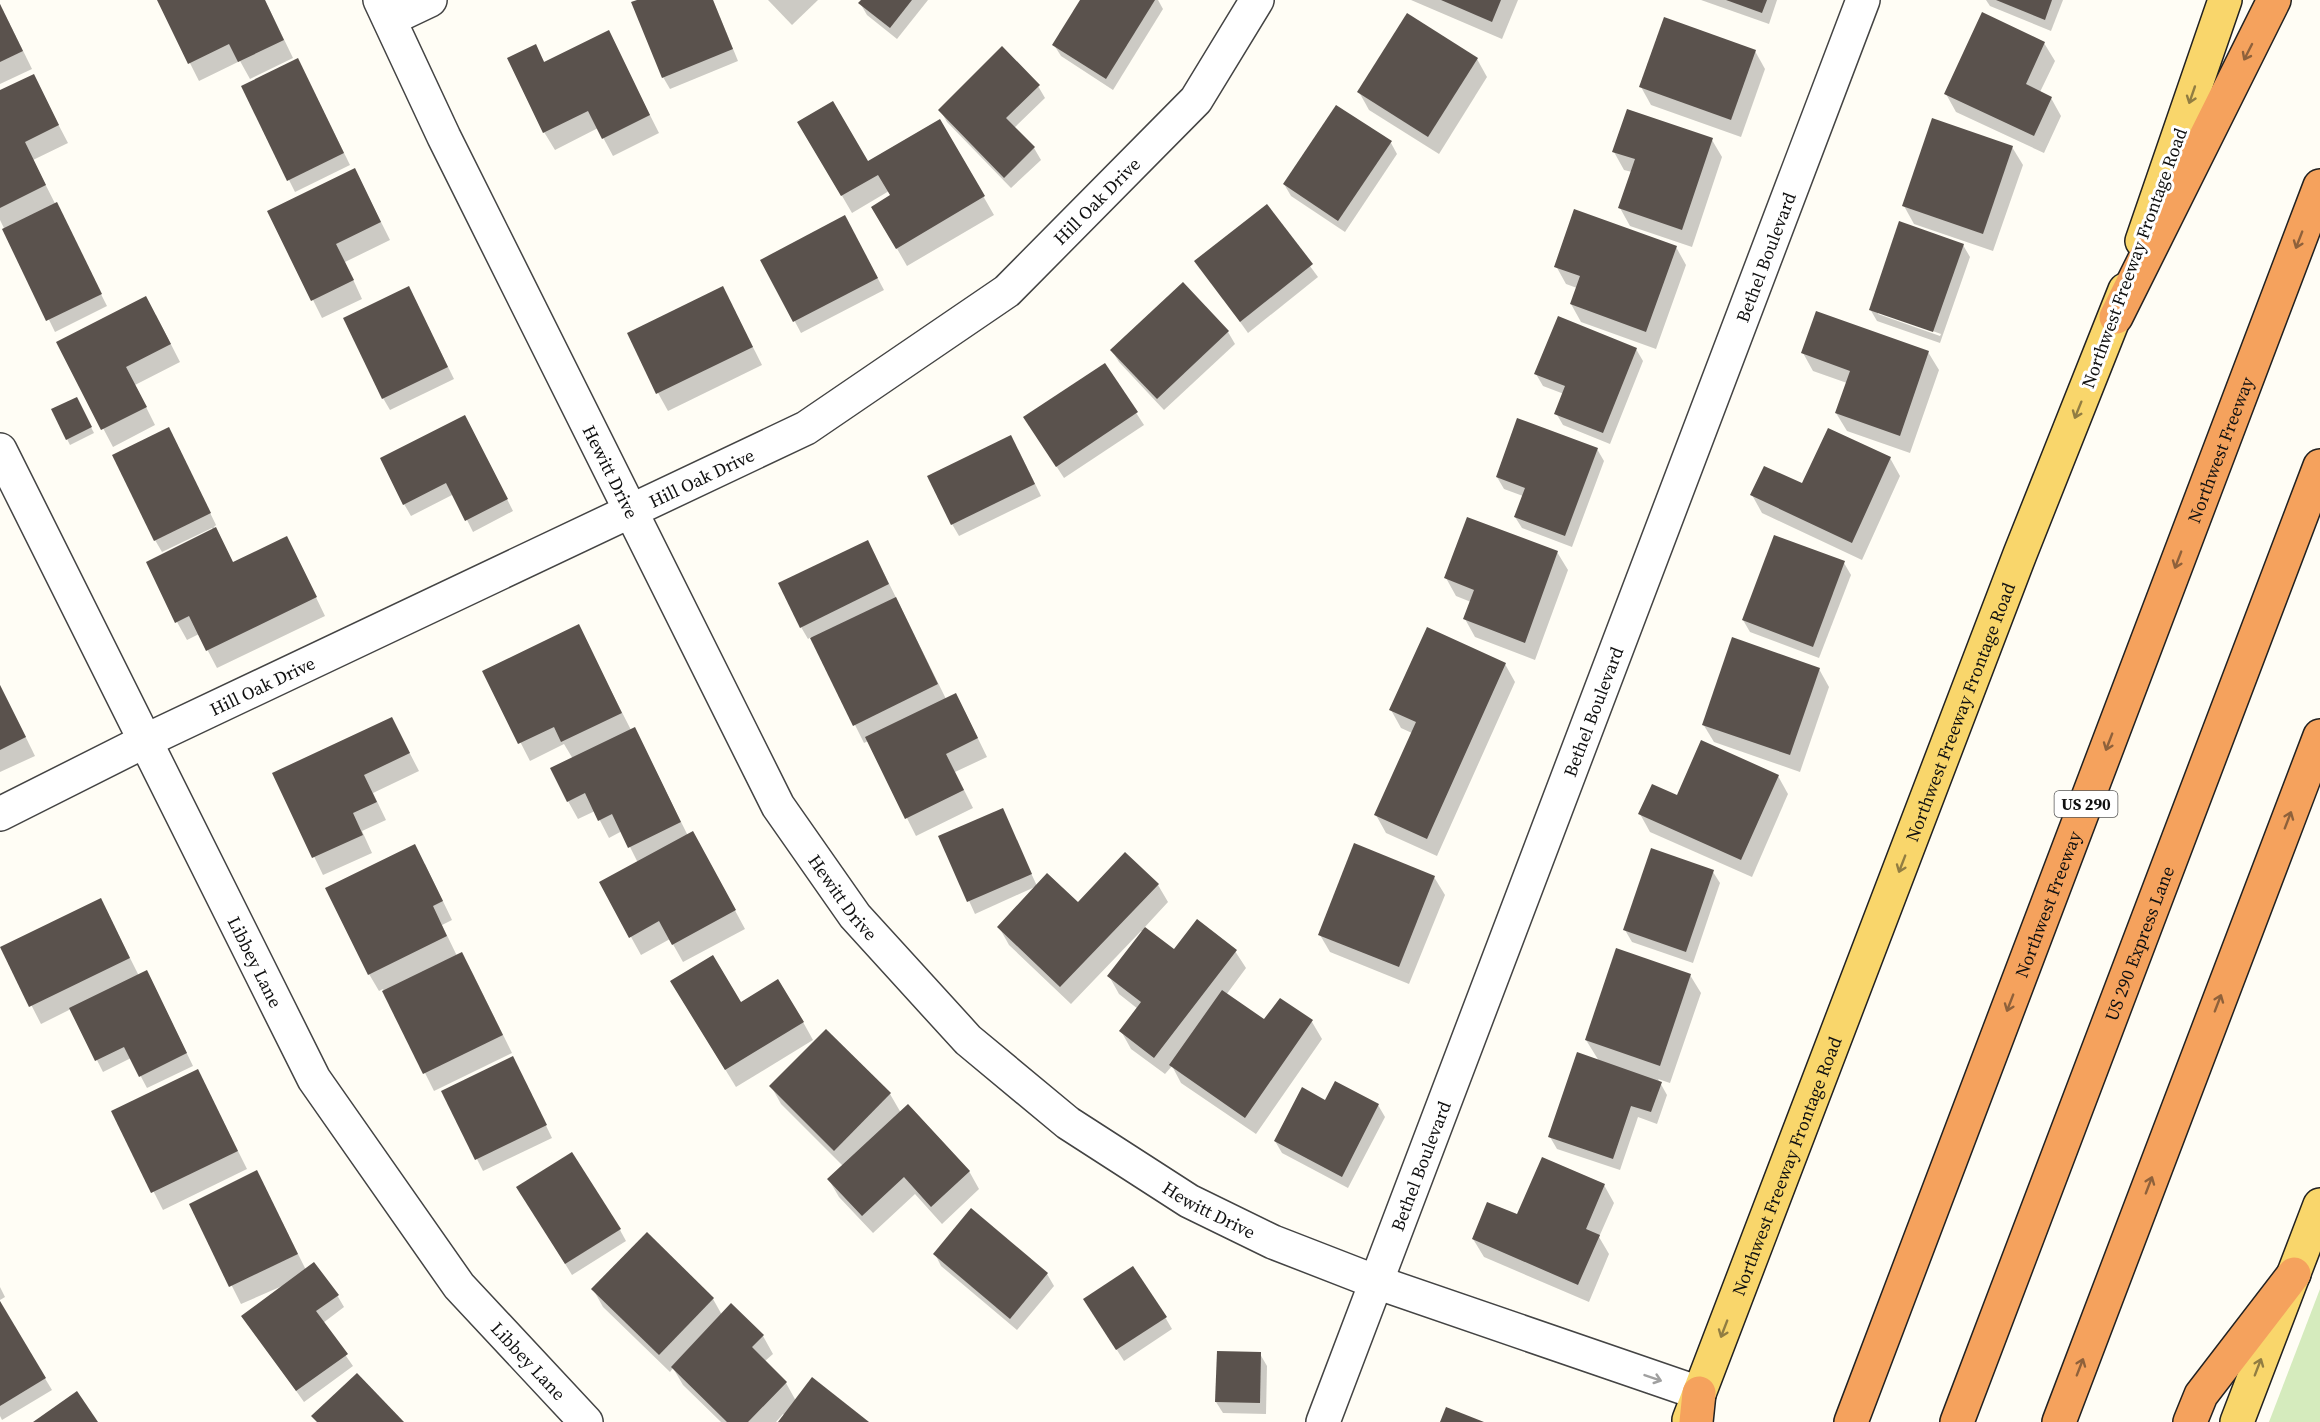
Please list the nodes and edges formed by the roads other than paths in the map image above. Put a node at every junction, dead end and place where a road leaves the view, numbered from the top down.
1 (430, 0) edge
2 (1257, 0) edge
3 (1863, 0) edge
4 (2225, 0) edge
5 (2274, 0) edge
6 (385, 9) edge
7 (2320, 186) edge
8 (2115, 317) junction
9 (0, 450) edge
10 (2320, 466) edge
11 (631, 511) junction
12 (2320, 736) edge
13 (145, 741) junction
14 (0, 814) edge
15 (2320, 1205) edge
16 (2294, 1274) junction
17 (1376, 1282) junction
18 (1694, 1412) edge
19 (586, 1422) edge
20 (1323, 1422) edge
21 (1851, 1422) edge
22 (1957, 1422) edge
23 (2059, 1422) edge
24 (2190, 1422) edge
25 (2237, 1422) edge

1 - 6 street
2 - 11 street, Hill Oak Drive
3 - 17 street, Bethel Boulevard
4 -> 8 main road, Northwest Freeway Frontage Road
5 -> 8 highway
6 - 11 street, Hewitt Drive
7 -> 21 highway, Northwest Freeway / US 290
8 -> 18 main road, Northwest Freeway Frontage Road
9 - 13 street, Libbey Lane
10 - 22 highway, US 290 Express Lane
11 - 13 street, Hill Oak Drive
11 - 17 street, Hewitt Drive
23 -> 12 highway
13 - 14 street, Hill Oak Drive
13 - 19 street, Libbey Lane
15 - 16 main road
16 - 24 highway
25 -> 16 main road
17 -> 18 street, Hewitt Drive
17 - 20 street, Bethel Boulevard

